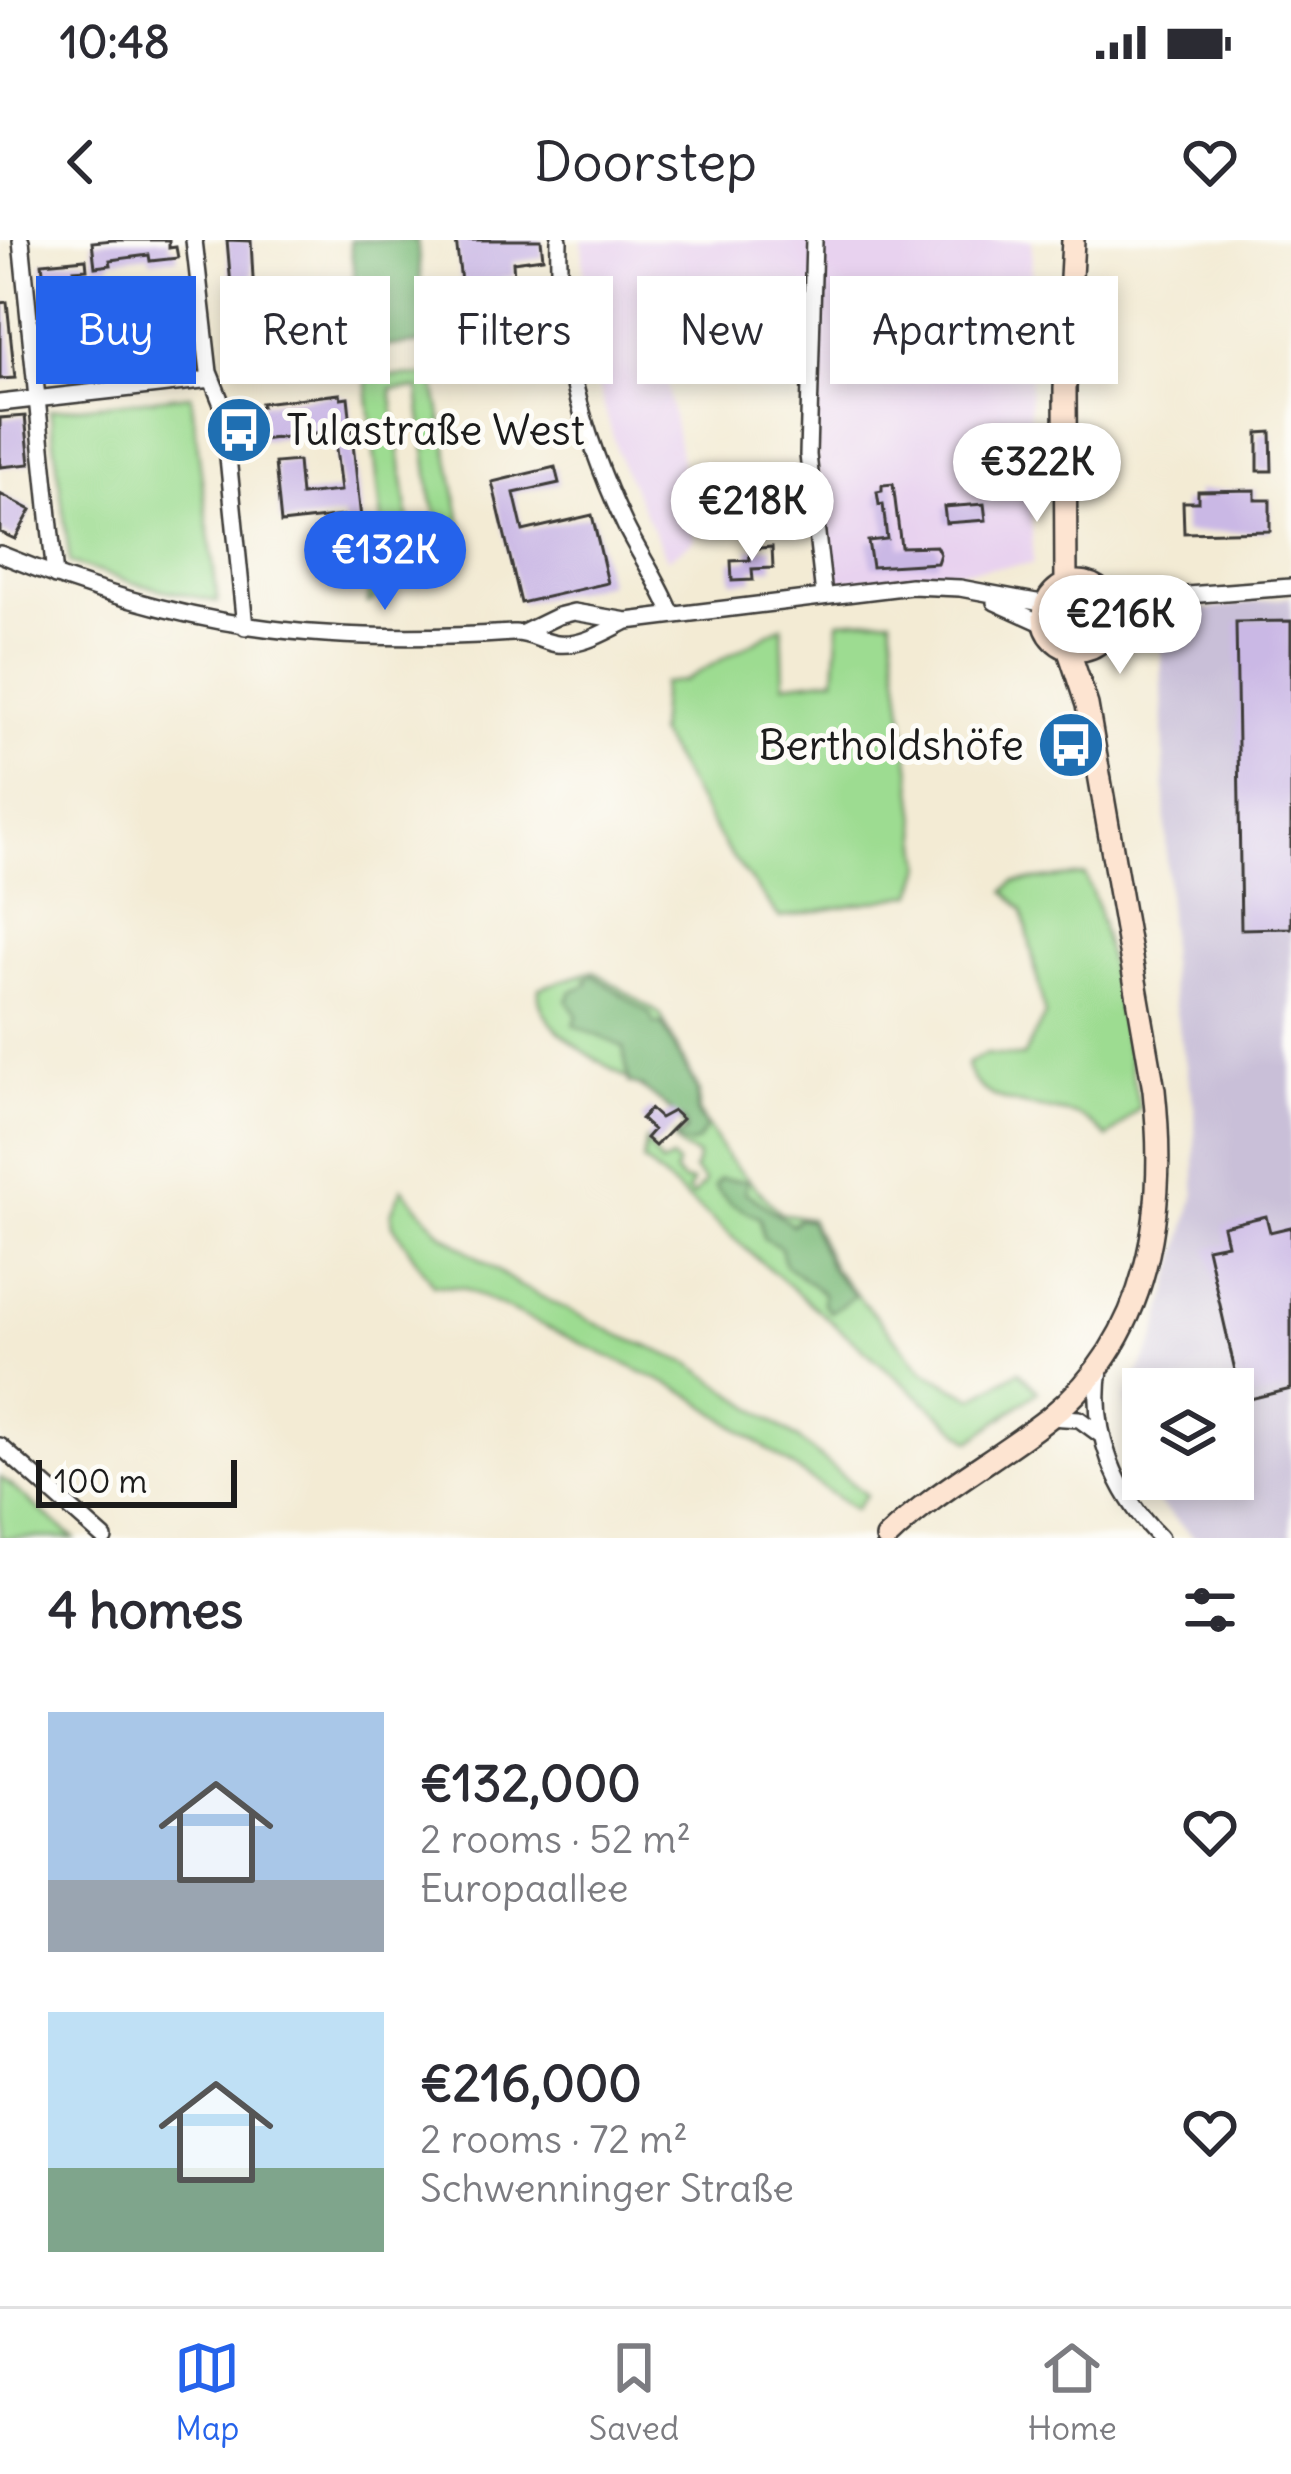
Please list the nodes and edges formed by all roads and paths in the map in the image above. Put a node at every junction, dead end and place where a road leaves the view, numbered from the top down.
1 (21, 240) edge
2 (194, 240) edge
3 (559, 240) edge
4 (814, 240) edge
5 (1073, 240) edge
6 (211, 379) junction
7 (38, 398) junction
8 (0, 403) edge
9 (0, 554) edge
10 (55, 576) junction
11 (1076, 584) junction
12 (1291, 587) edge
13 (824, 595) junction
14 (1110, 612) junction
15 (672, 615) junction
16 (1046, 615) junction
17 (626, 621) junction
18 (245, 627) junction
19 (523, 633) junction
20 (1079, 648) junction
21 (1100, 1366) junction
22 (1050, 1417) junction
23 (1102, 1436) junction
24 (0, 1446) edge
25 (104, 1538) edge
26 (887, 1538) edge
27 (1160, 1538) edge

1 - 7 street
2 - 6 street
3 - 15 street
4 - 13 street
5 - 11 main road
6 - 7 street
6 - 18 street
7 - 8 street
7 - 10 street
9 - 10 street
10 - 18 street
11 - 14 main road
11 - 16 main road
12 - 14 street
13 - 15 street
13 - 16 street
14 - 20 main road
15 - 17 street
16 - 20 main road
17 - 19 street
17 - 19 street
18 - 19 street
20 - 21 main road
21 - 22 main road
21 - 23 street
22 - 23 street
22 - 26 main road
23 - 27 street
24 - 25 street

